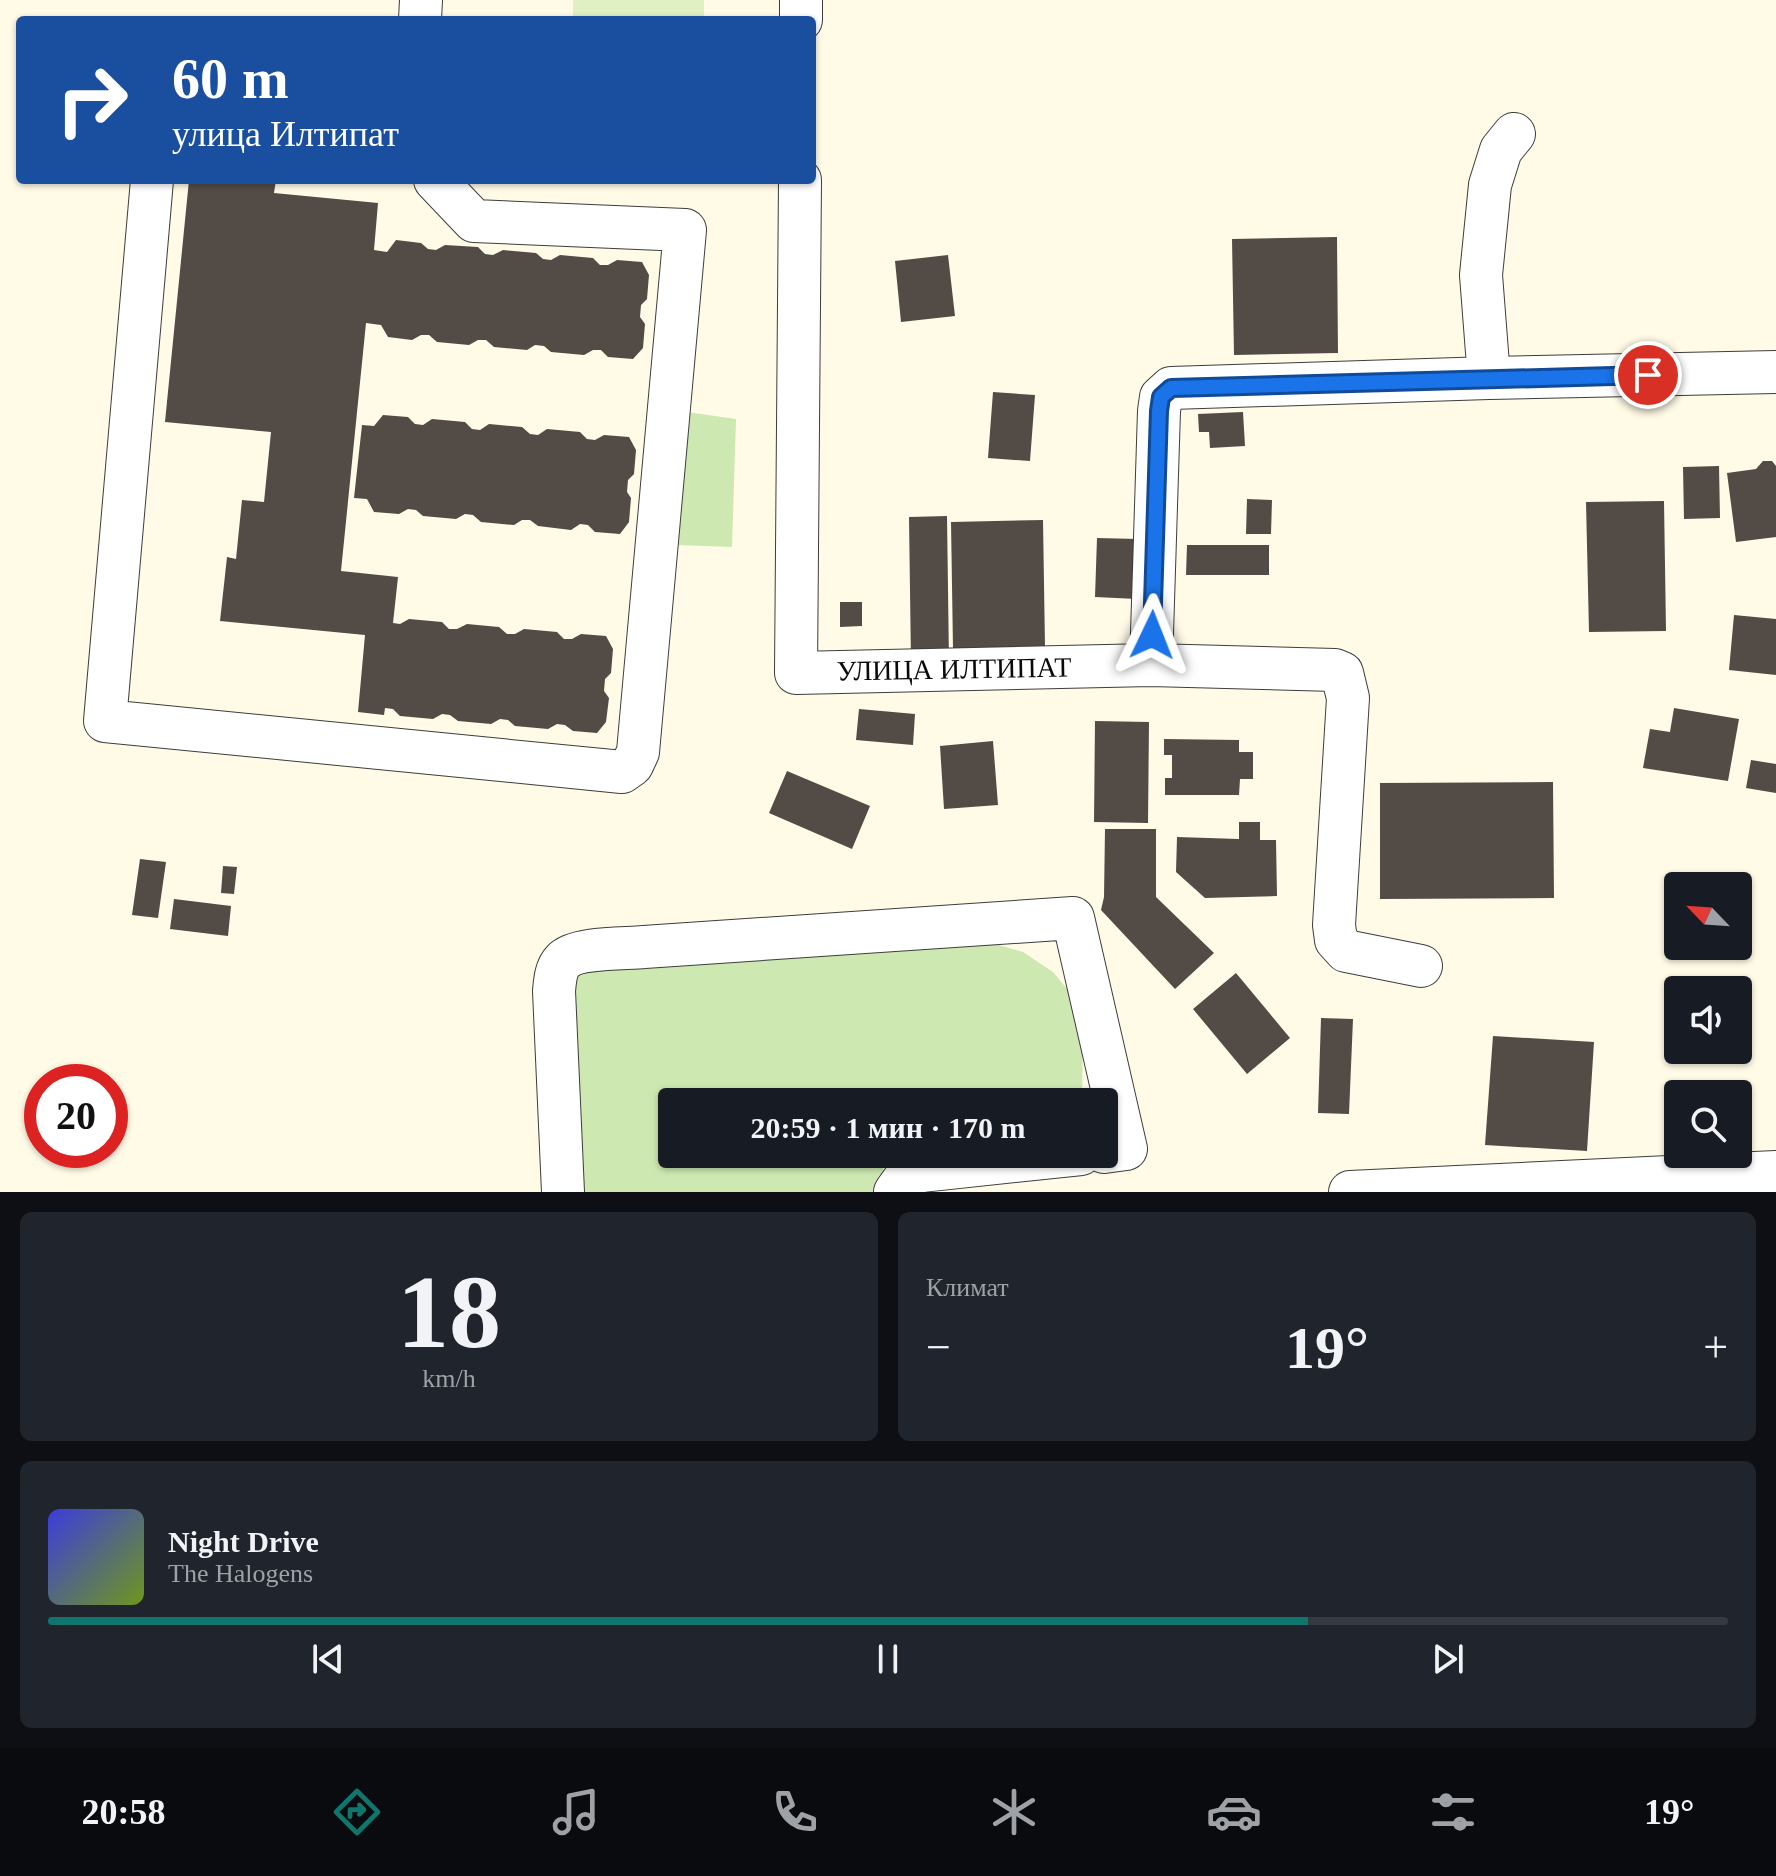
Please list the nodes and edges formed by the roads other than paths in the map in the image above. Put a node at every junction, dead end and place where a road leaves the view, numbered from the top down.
1 (1514, 134) dead end
2 (152, 184) edge
3 (439, 184) edge
4 (800, 184) edge
5 (1776, 372) edge
6 (1489, 378) junction
7 (1151, 665) junction
8 (1421, 966) dead end
9 (1112, 1088) edge
10 (1118, 1114) edge
11 (1118, 1150) edge
12 (949, 1168) edge
13 (1776, 1172) edge
14 (1523, 1188) edge
15 (563, 1192) edge
16 (895, 1192) edge
17 (1350, 1192) edge

1 - 6 street
2 - 3 street
4 - 7 street, УЛИЦА ИЛТИПАТ
5 - 6 street
6 - 7 street
7 - 8 street, УЛИЦА ИЛТИПАТ
9 - 15 street
10 - 11 street
12 - 16 street
13 - 14 street
14 - 17 street

